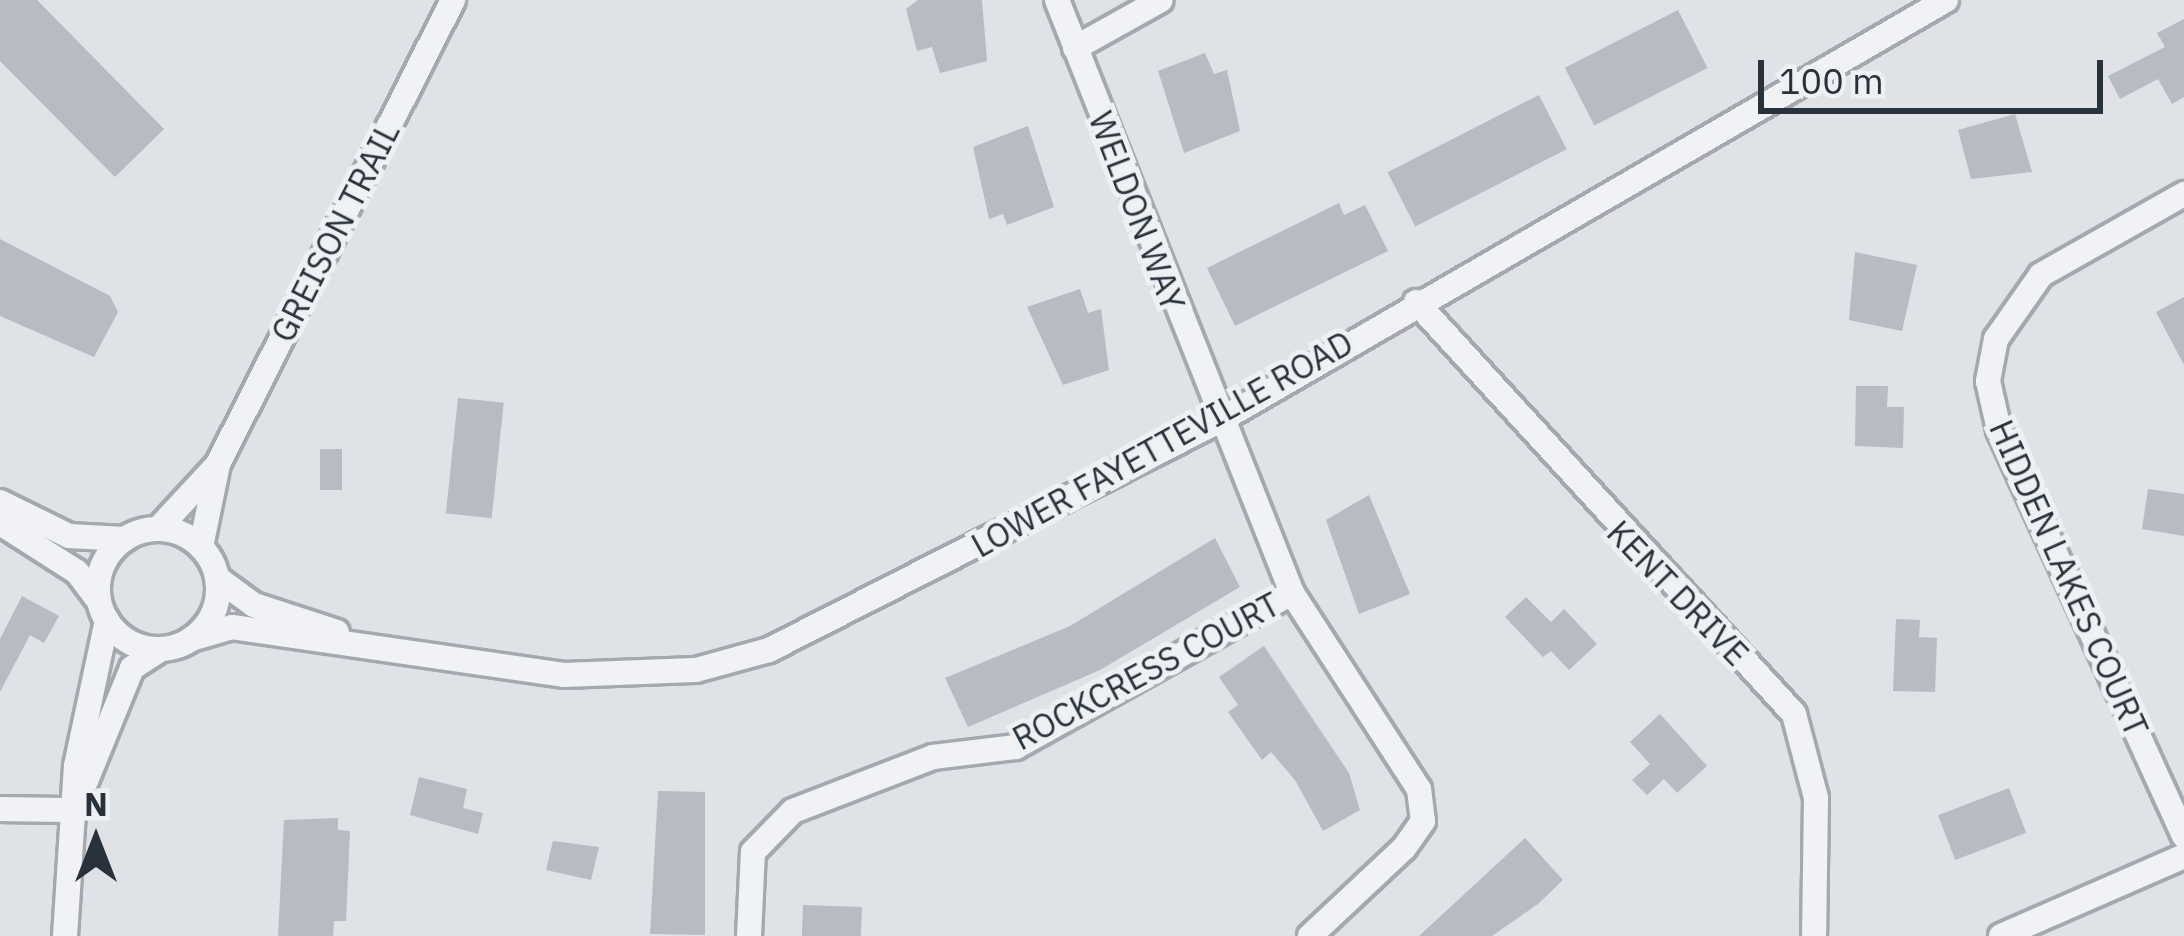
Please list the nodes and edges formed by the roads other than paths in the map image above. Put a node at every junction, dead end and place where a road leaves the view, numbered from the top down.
1 (453, 0) edge
2 (1057, 0) edge
3 (1160, 0) edge
4 (1946, 0) edge
5 (1075, 48) junction
6 (2184, 194) edge
7 (1416, 302) junction
8 (1220, 421) junction
9 (218, 464) junction
10 (0, 502) edge
11 (0, 524) edge
12 (158, 530) junction
13 (125, 539) junction
14 (201, 547) junction
15 (217, 578) junction
16 (1292, 593) junction
17 (103, 610) junction
18 (191, 639) junction
19 (160, 649) junction
20 (389, 652) junction
21 (0, 809) edge
22 (73, 810) junction
23 (2184, 836) edge
24 (2184, 856) edge
25 (65, 936) edge
26 (749, 936) edge
27 (1310, 936) edge
28 (1814, 936) edge
29 (2001, 936) edge

1 - 9 street, GREISON TRAIL
2 - 5 street, WELDON WAY
3 - 5 street
4 - 7 street, LOWER FAYETTEVILLE ROAD
5 - 8 street, WELDON WAY
6 - 23 street, HIDDEN LAKES COURT
7 - 8 street, LOWER FAYETTEVILLE ROAD
7 - 28 street, KENT DRIVE
8 - 16 street, WELDON WAY
8 - 20 street, LOWER FAYETTEVILLE ROAD
9 - 12 street, GREISON TRAIL
9 - 14 street, GREISON TRAIL
10 - 13 street
11 - 17 street
12 - 13 street
12 - 14 street
13 - 17 street
14 - 15 street
15 - 18 street
15 - 20 street, LOWER FAYETTEVILLE ROAD
16 - 26 street, ROCKCRESS COURT
16 - 27 street, WELDON WAY
17 - 19 street
17 - 22 street
18 - 19 street
18 - 20 street, LOWER FAYETTEVILLE ROAD
19 - 22 street
21 - 22 street
22 - 25 street
24 - 29 street

